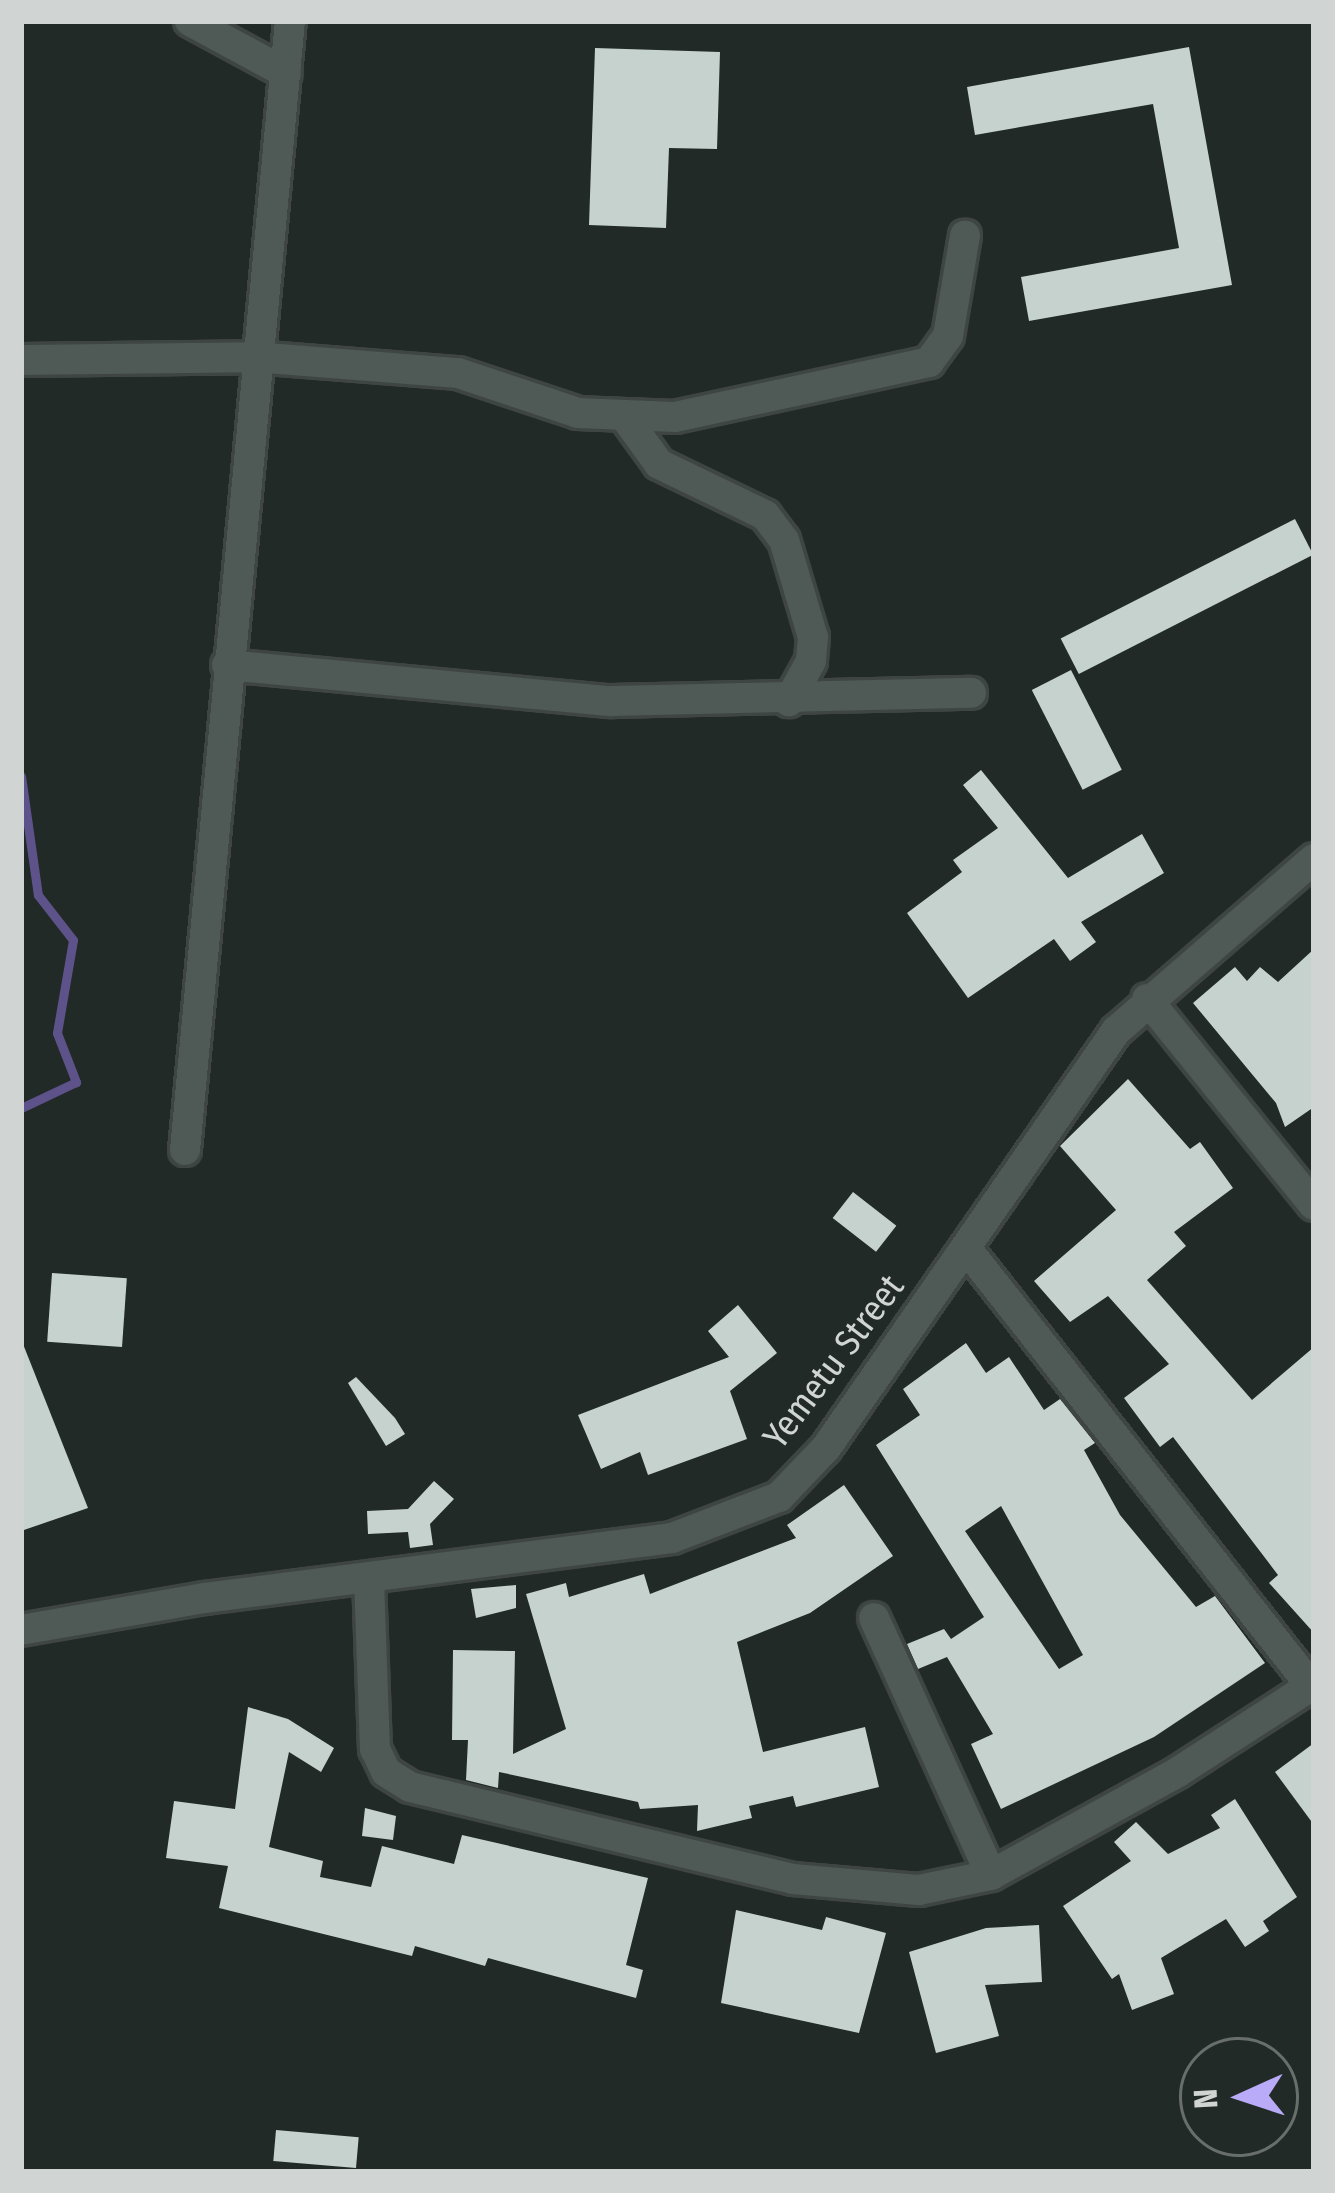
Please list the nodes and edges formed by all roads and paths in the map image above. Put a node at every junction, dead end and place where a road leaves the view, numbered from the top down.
1 (190, 21) edge
2 (290, 21) edge
3 (286, 73) junction
4 (965, 235) dead end
5 (254, 357) junction
6 (21, 360) edge
7 (625, 417) junction
8 (227, 665) junction
9 (971, 693) dead end
10 (789, 701) junction
11 (1314, 859) edge
12 (1147, 999) junction
13 (185, 1150) dead end
14 (1314, 1205) edge
15 (965, 1248) junction
16 (369, 1578) junction
17 (874, 1618) dead end
18 (21, 1630) edge
19 (1313, 1685) edge
20 (991, 1875) junction

1 - 3 street
2 - 3 street
3 - 5 street
4 - 7 street
5 - 6 street
5 - 7 street
5 - 8 street
7 - 10 street
8 - 10 street
8 - 13 street
9 - 10 street
11 - 12 street, Yemetu Street
12 - 14 street
12 - 15 street, Yemetu Street
15 - 16 street, Yemetu Street
15 - 19 street
16 - 18 street, Yemetu Street
16 - 20 street
17 - 20 street
19 - 20 street

